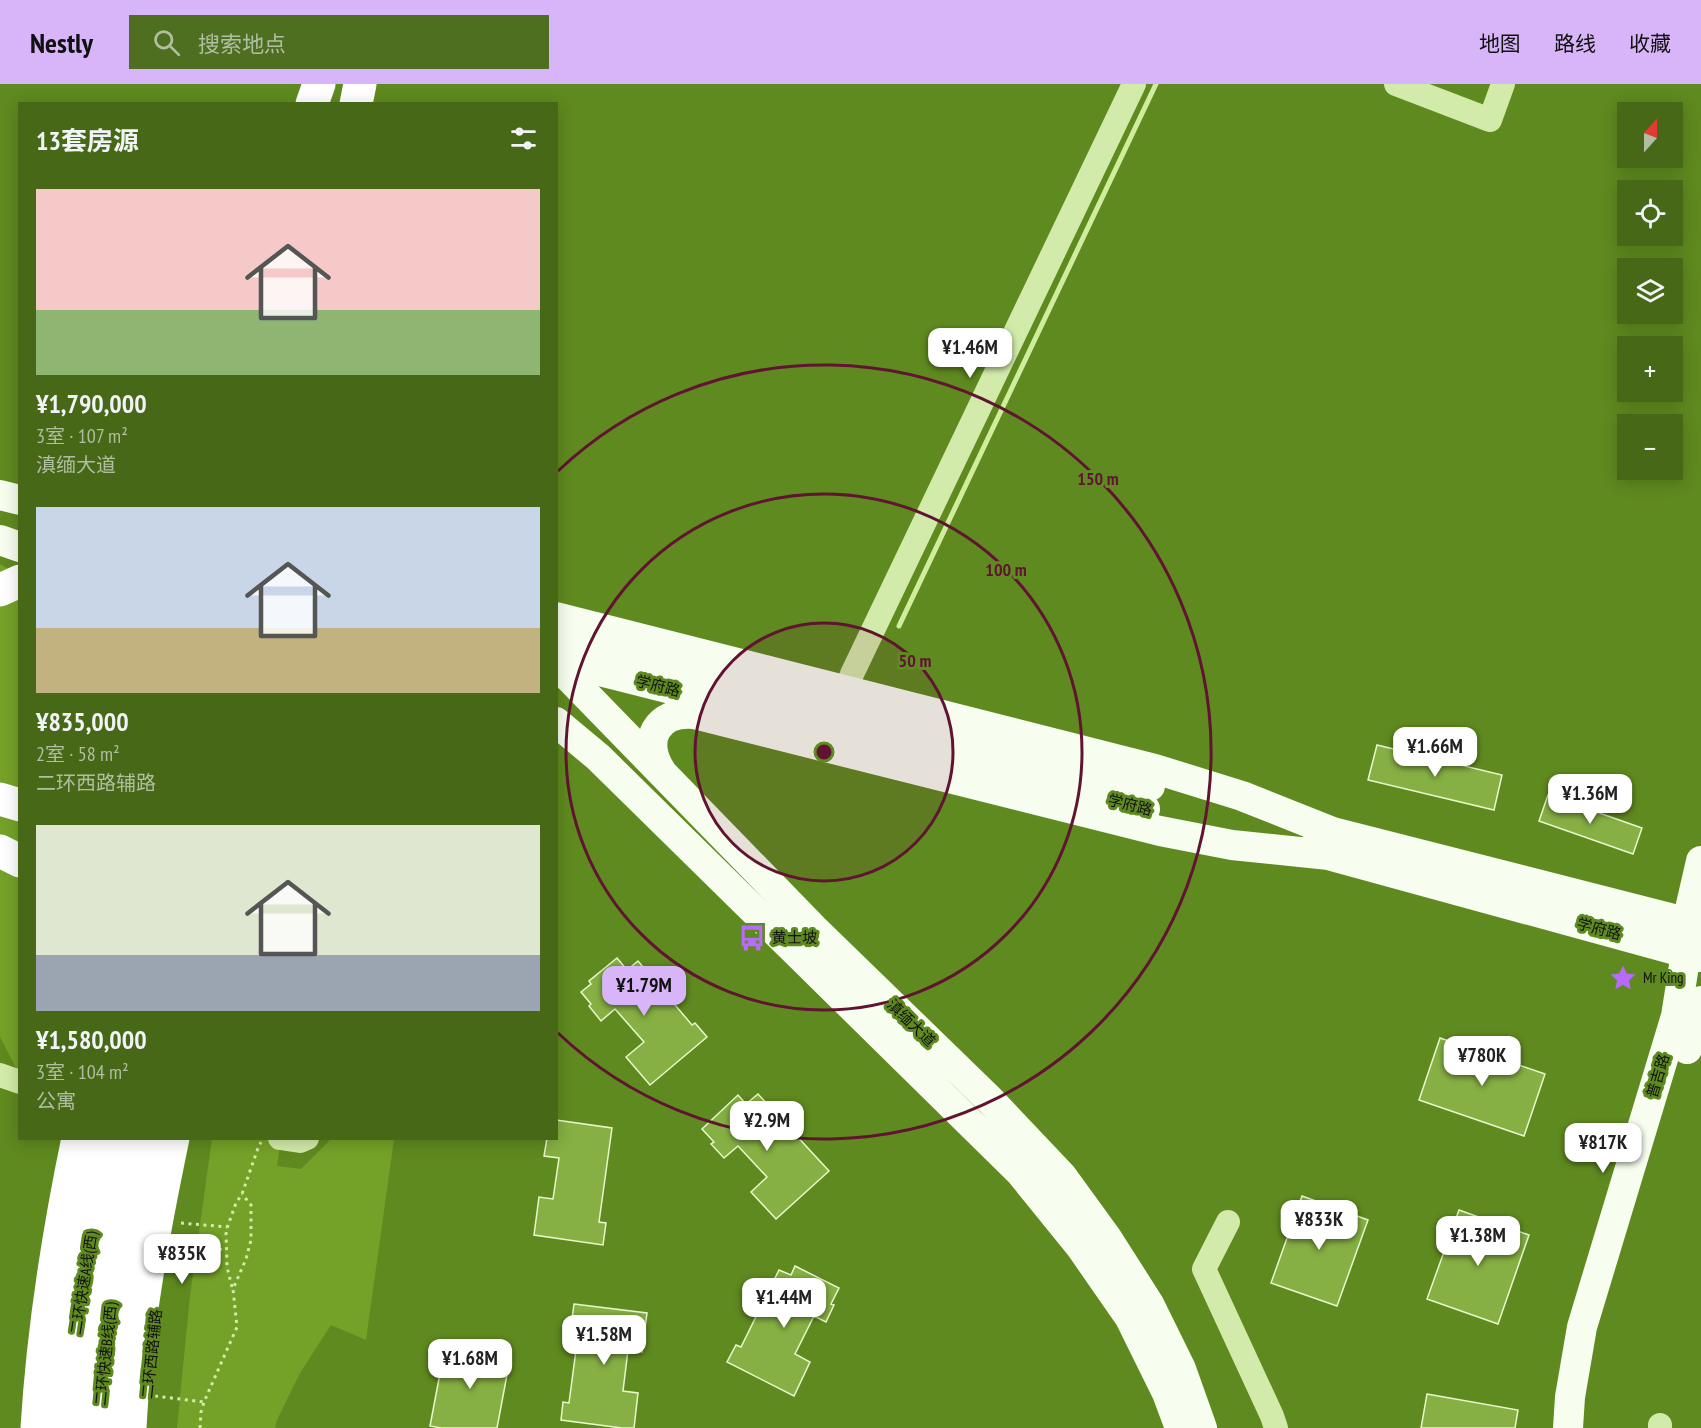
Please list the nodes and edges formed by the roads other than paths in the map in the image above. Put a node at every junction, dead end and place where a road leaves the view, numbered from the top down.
1 (313, 84) edge
2 (319, 84) edge
3 (329, 84) edge
4 (360, 84) edge
5 (376, 84) edge
6 (382, 84) edge
7 (1134, 84) edge
8 (1396, 84) edge
9 (1503, 84) edge
10 (311, 102) edge
11 (312, 102) edge
12 (325, 102) edge
13 (356, 102) edge
14 (372, 102) edge
15 (380, 102) edge
16 (0, 519) edge
17 (18, 524) edge
18 (18, 534) edge
19 (0, 539) edge
20 (18, 546) edge
21 (18, 582) edge
22 (0, 590) edge
23 (558, 618) edge
24 (558, 637) edge
25 (558, 662) edge
26 (558, 664) edge
27 (746, 665) junction
28 (846, 691) junction
29 (558, 723) edge
30 (734, 723) junction
31 (661, 771) junction
32 (1148, 798) junction
33 (0, 799) edge
34 (18, 804) edge
35 (1332, 844) junction
36 (0, 851) edge
37 (18, 860) edge
38 (1701, 861) edge
39 (1695, 940) edge
40 (1701, 1001) edge
41 (0, 1076) edge
42 (18, 1081) edge
43 (62, 1140) edge
44 (78, 1140) edge
45 (94, 1140) edge
46 (110, 1140) edge
47 (141, 1140) edge
48 (157, 1140) edge
49 (173, 1140) edge
50 (189, 1140) edge
51 (1228, 1222) dead end
52 (21, 1428) edge
53 (37, 1428) edge
54 (52, 1428) edge
55 (68, 1428) edge
56 (99, 1428) edge
57 (114, 1428) edge
58 (130, 1428) edge
59 (145, 1428) edge
60 (1180, 1428) edge
61 (1202, 1428) edge
62 (1276, 1428) edge
63 (1568, 1428) edge
64 (1587, 1428) edge

1 - 10 main road
2 - 11 highway
3 - 12 highway
4 - 13 highway
5 - 14 main road
6 - 15 highway
7 - 28 street
8 - 9 street
16 - 17 main road
18 - 19 main road
19 - 20 main road
21 - 22 highway
23 - 27 main road, 学府路
24 - 32 main road, 学府路, bridge
25 - 32 main road, 学府路, bridge
26 - 31 main road, 滇缅大道
27 - 28 main road, 学府路
27 - 30 main road
28 - 35 main road, 学府路
29 - 60 main road, 滇缅大道
30 - 31 main road
30 - 35 main road
31 - 61 main road, 滇缅大道
32 - 35 main road, 学府路
33 - 34 highway
35 - 39 main road, 学府路
36 - 37 highway
38 - 39 main road, 普吉路
39 - 63 main road, 普吉路
40 - 64 main road, 普吉路
41 - 42 street
43 - 52 street
44 - 53 highway
45 - 54 main road
46 - 55 highway, 二环快速A线(西)
47 - 56 highway, 二环快速B线(西)
48 - 57 main road
49 - 58 highway
50 - 59 street, 二环西路辅路
51 - 62 street

